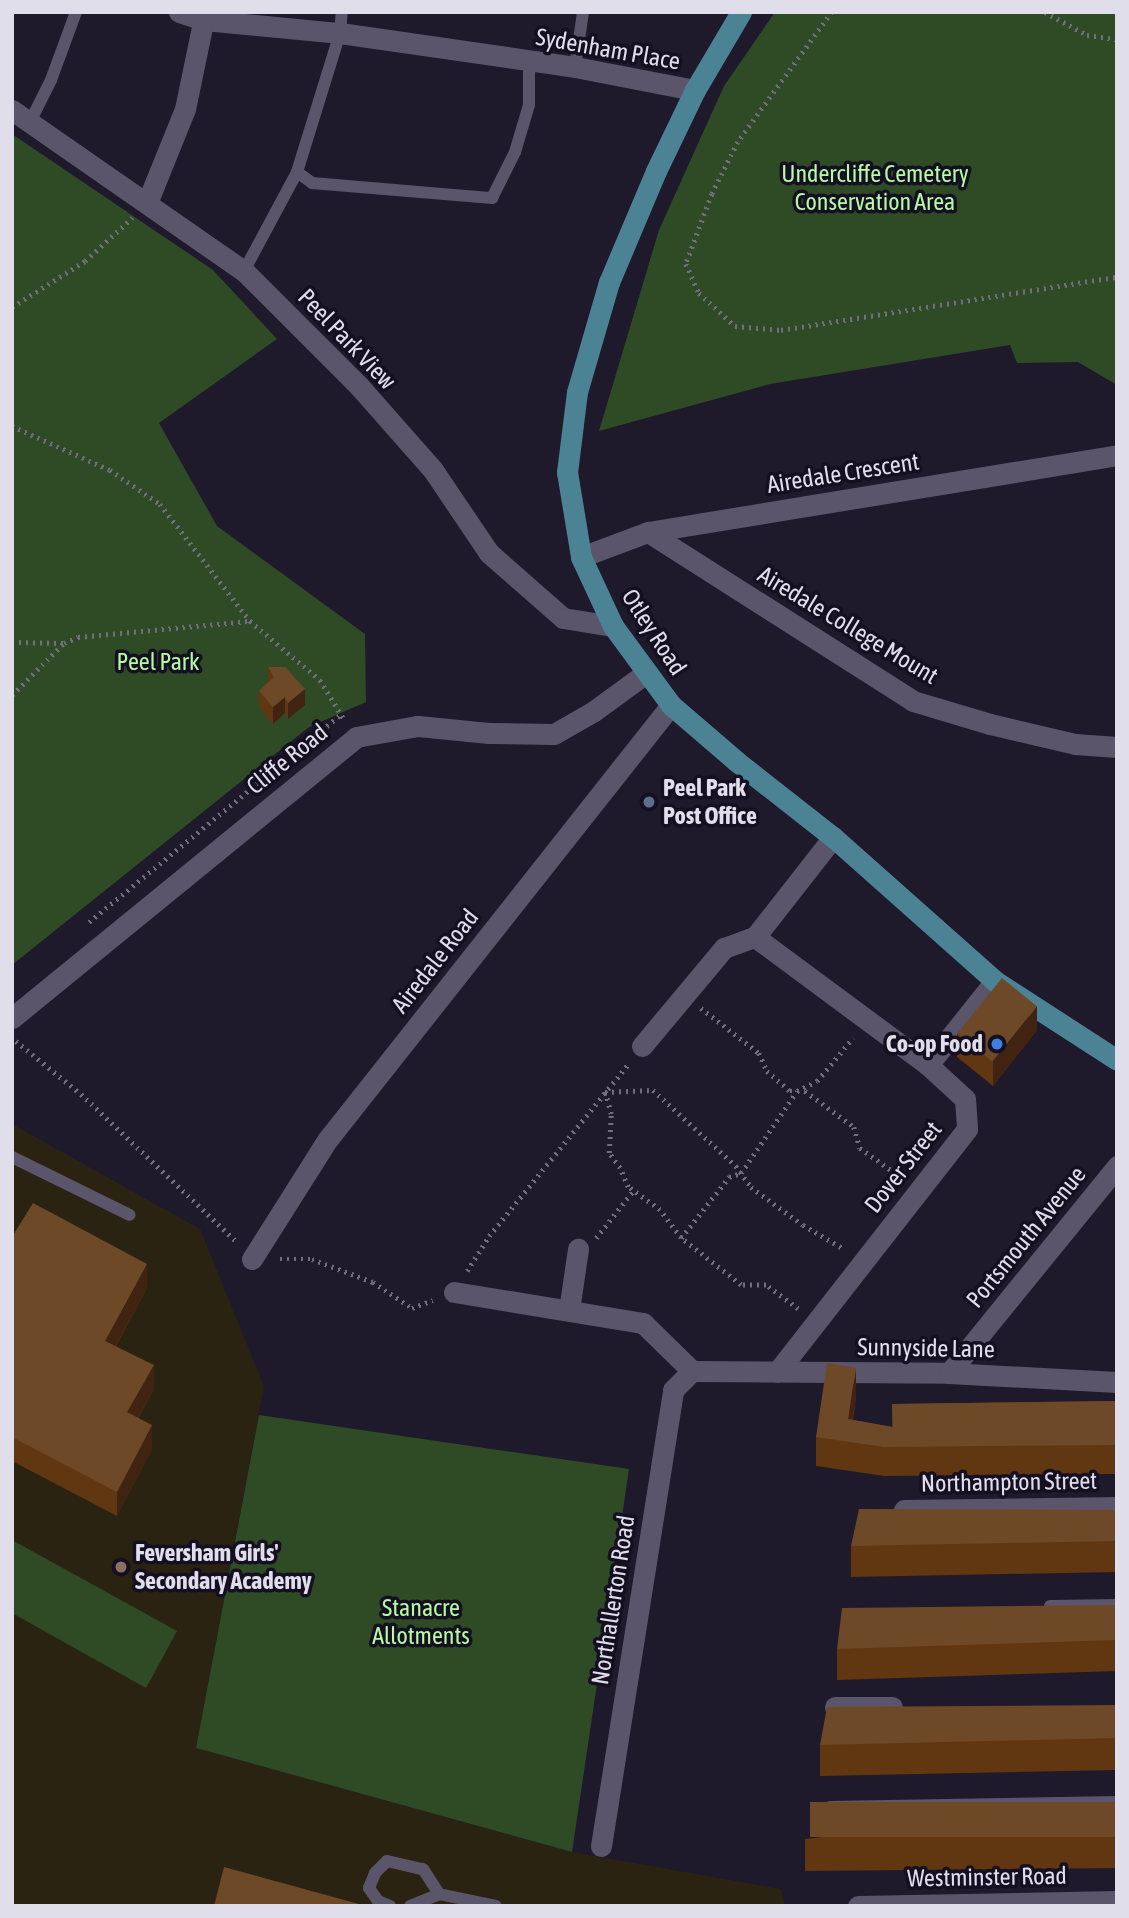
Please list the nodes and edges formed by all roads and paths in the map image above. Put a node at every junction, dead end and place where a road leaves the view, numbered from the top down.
1 (76, 12) edge
2 (179, 12) edge
3 (583, 12) edge
4 (741, 12) edge
5 (832, 12) edge
6 (1045, 12) edge
7 (204, 16) edge
8 (341, 23) edge
9 (1117, 39) edge
10 (529, 62) junction
11 (575, 67) junction
12 (695, 90) junction
13 (21, 116) edge
14 (297, 172) junction
15 (147, 203) junction
16 (244, 271) junction
17 (1117, 277) edge
18 (12, 307) edge
19 (12, 426) edge
20 (1117, 455) edge
21 (648, 532) junction
22 (582, 557) junction
23 (250, 621) junction
24 (612, 626) junction
25 (12, 642) edge
26 (64, 643) junction
27 (646, 673) junction
28 (12, 695) edge
29 (671, 705) junction
30 (341, 714) junction
31 (356, 737) junction
32 (1117, 747) edge
33 (834, 836) junction
34 (87, 924) dead end
35 (755, 937) junction
36 (995, 981) junction
37 (684, 995) junction
38 (12, 1018) edge
39 (867, 1020) junction
40 (12, 1038) edge
41 (642, 1046) joint
42 (1117, 1060) edge
43 (928, 1065) junction
44 (797, 1091) junction
45 (605, 1092) junction
46 (12, 1157) edge
47 (1117, 1166) edge
48 (741, 1172) junction
49 (919, 1189) junction
50 (633, 1191) junction
51 (130, 1215) dead end
52 (681, 1238) junction
53 (578, 1249) joint
54 (252, 1259) junction
55 (862, 1262) junction
56 (454, 1292) junction
57 (569, 1310) junction
58 (815, 1322) junction
59 (692, 1371) junction
60 (777, 1371) junction
61 (949, 1373) junction
62 (1117, 1382) edge
63 (1117, 1507) edge
64 (887, 1510) edge
65 (1117, 1605) edge
66 (1036, 1606) edge
67 (835, 1707) edge
68 (915, 1707) edge
69 (1117, 1802) edge
70 (830, 1807) edge
71 (601, 1846) dead end
72 (439, 1894) junction
73 (1117, 1901) edge
74 (910, 1905) edge
75 (390, 1906) edge
76 (410, 1906) edge
77 (496, 1906) edge
78 (858, 1906) edge

1 - 13 lane
2 - 7 street, Sydenham Place
3 - 11 lane
4 - 12 main road, Otley Road
5 - 17 path
6 - 9 path
7 - 8 street, Sydenham Place
7 - 15 street
8 - 10 street, Sydenham Place
8 - 14 lane
10 - 11 street, Sydenham Place
10 - 14 lane
11 - 12 street, Sydenham Place
12 - 22 main road, Otley Road
13 - 15 street, Peel Park View
14 - 16 lane
15 - 16 street, Peel Park View
15 - 18 path
16 - 24 street, Peel Park View
19 - 23 path
20 - 21 street, Airedale Crescent
21 - 22 street, Airedale Crescent
21 - 32 street, Airedale College Mount
22 - 24 main road, Otley Road
23 - 26 path
23 - 30 path
24 - 27 main road, Otley Road
25 - 26 path
26 - 28 path
27 - 29 main road, Otley Road
27 - 31 street, Cliffe Road
29 - 33 main road, Otley Road
29 - 54 street, Airedale Road
30 - 31 path
30 - 34 path
31 - 38 street, Cliffe Road
33 - 35 street
33 - 36 main road, Otley Road
35 - 37 street
35 - 39 street, Dover Street
36 - 42 main road, Otley Road
36 - 43 street
37 - 41 street
37 - 44 path
39 - 43 street, Dover Street
39 - 44 path
40 - 54 path
41 - 45 path
43 - 49 street, Dover Street
44 - 48 path
44 - 49 path
45 - 48 path
45 - 50 path
45 - 56 path
46 - 51 lane
47 - 61 street, Portsmouth Avenue
48 - 52 path
48 - 55 path
49 - 55 street, Dover Street
50 - 52 path
50 - 53 path
52 - 58 path
53 - 57 street
54 - 56 path
55 - 58 street, Dover Street
56 - 57 street
57 - 59 street
58 - 60 street, Dover Street
59 - 60 street, Sunnyside Lane
59 - 71 street, Northallerton Road
60 - 61 street, Sunnyside Lane
61 - 62 street, Sunnyside Lane
63 - 64 street, Northampton Street
65 - 66 lane
67 - 68 street
69 - 70 lane
72 - 75 lane
72 - 76 lane
72 - 77 lane
73 - 74 street, Westminster Road
74 - 78 street, Westminster Road

